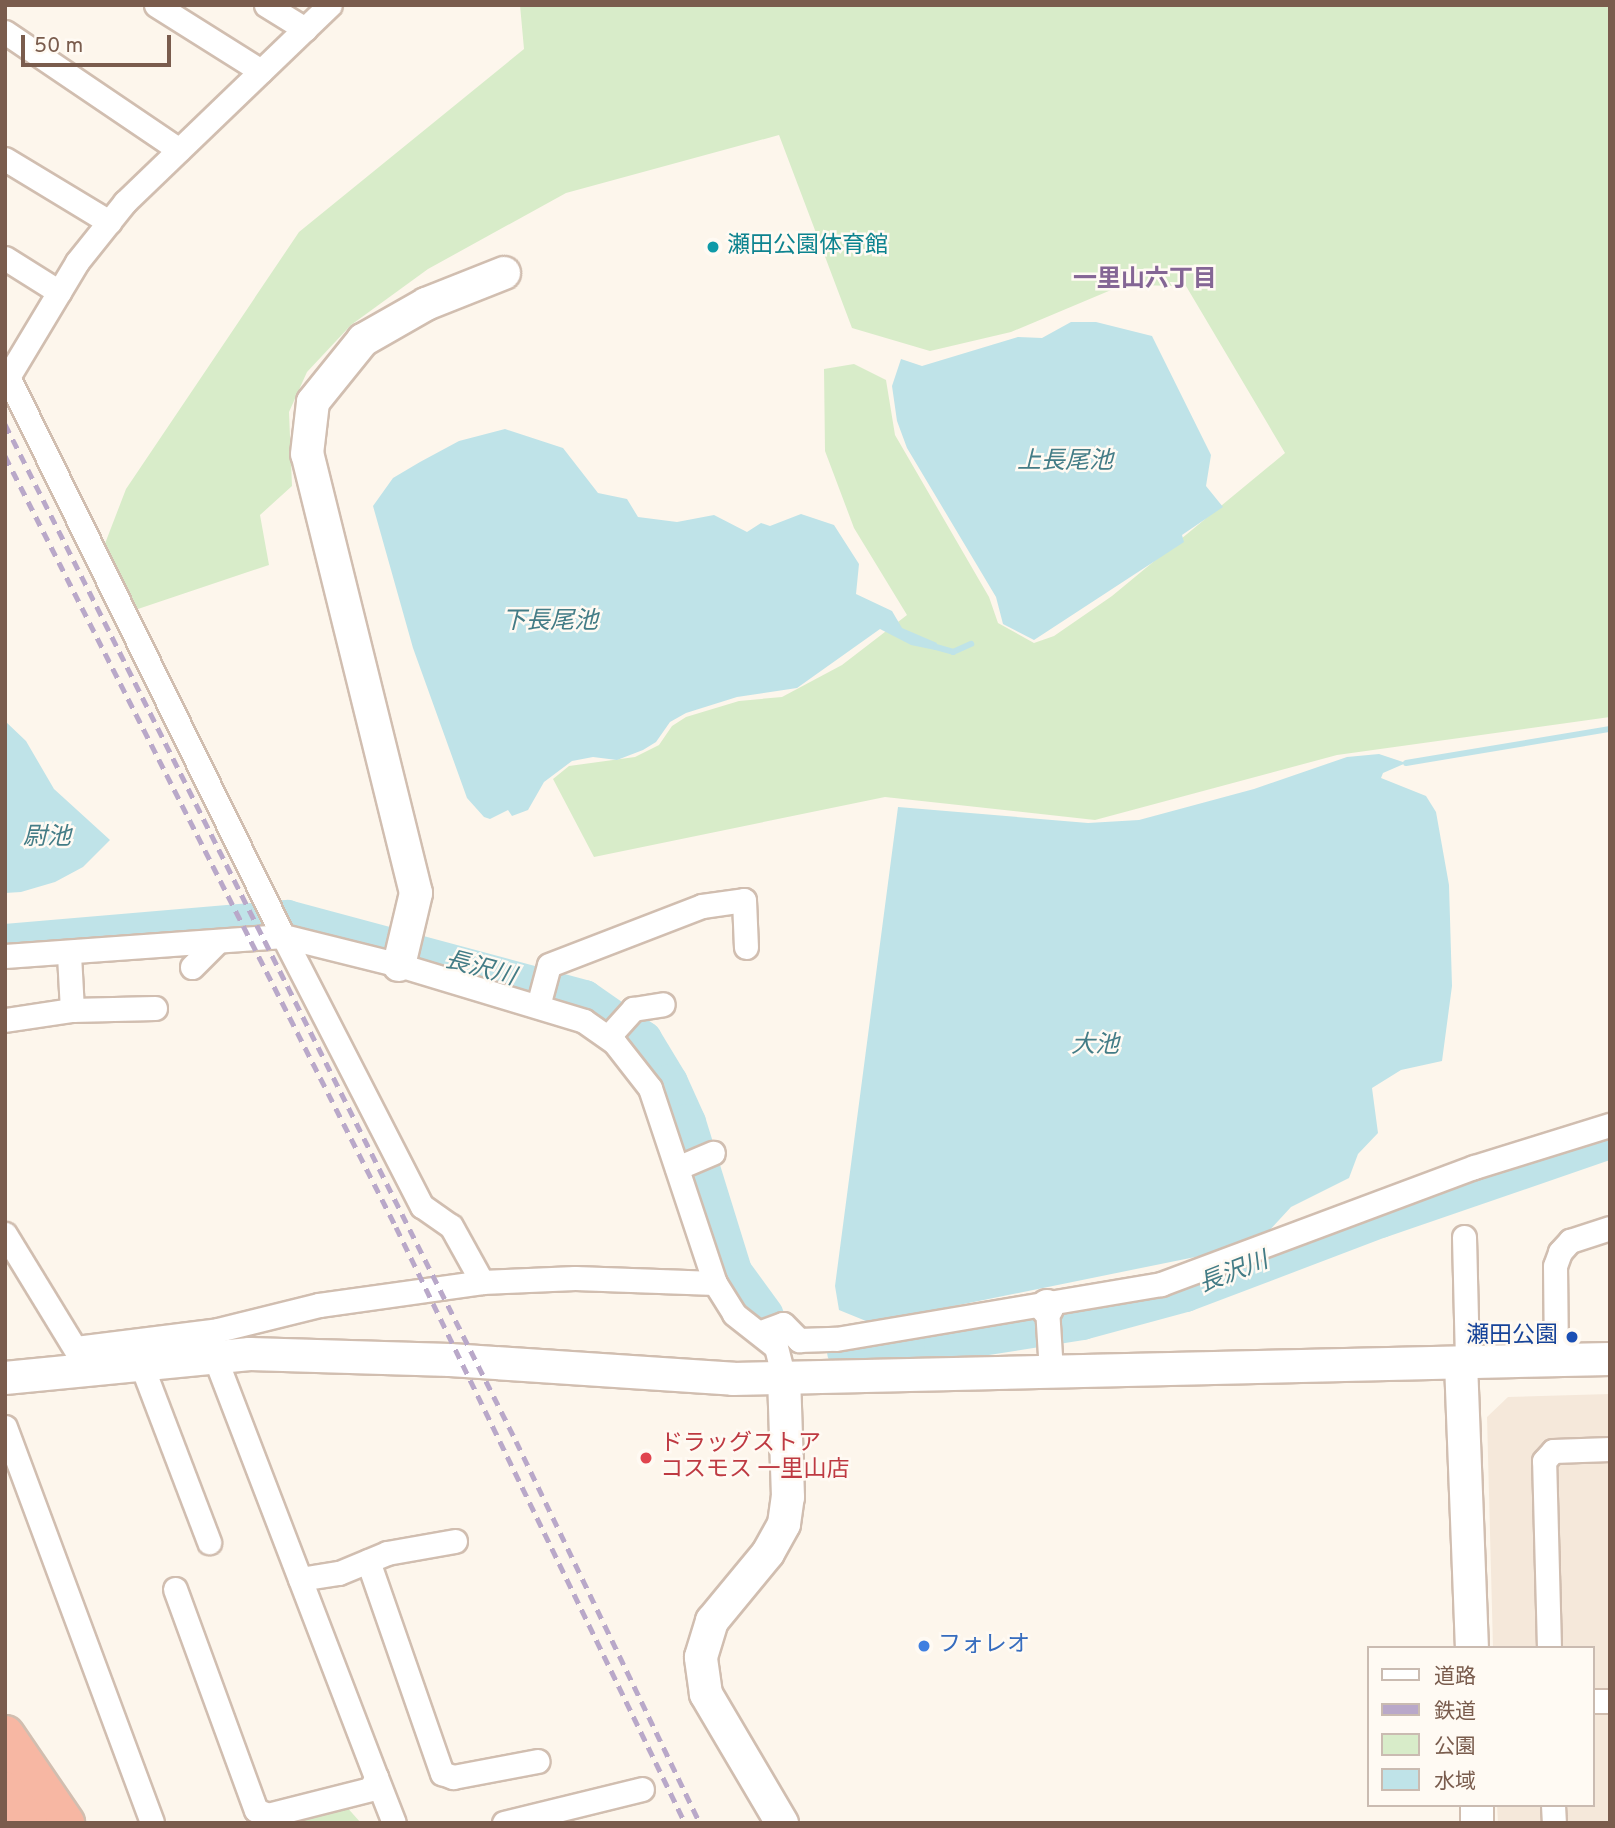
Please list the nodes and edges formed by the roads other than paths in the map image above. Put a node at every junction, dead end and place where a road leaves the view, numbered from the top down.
1 (156, 5) edge
2 (266, 5) edge
3 (330, 5) edge
4 (305, 29) junction
5 (5, 32) edge
6 (261, 71) junction
7 (179, 150) junction
8 (5, 159) edge
9 (109, 222) junction
10 (5, 258) edge
11 (504, 274) dead end
12 (59, 292) junction
13 (7, 379) edge
14 (283, 936) junction
15 (217, 942) junction
16 (746, 947) dead end
17 (69, 954) junction
18 (5, 956) edge
19 (399, 965) junction
20 (192, 967) dead end
21 (663, 1003) dead end
22 (538, 1005) junction
23 (155, 1008) dead end
24 (72, 1010) junction
25 (5, 1020) edge
26 (608, 1037) junction
27 (1610, 1125) edge
28 (712, 1154) dead end
29 (678, 1168) junction
30 (1610, 1228) edge
31 (5, 1234) edge
32 (1464, 1237) dead end
33 (482, 1282) junction
34 (715, 1283) junction
35 (1047, 1307) junction
36 (761, 1332) junction
37 (214, 1355) junction
38 (81, 1358) junction
39 (1610, 1359) edge
40 (1556, 1360) junction
41 (140, 1362) junction
42 (1464, 1363) junction
43 (1051, 1372) junction
44 (5, 1378) edge
45 (784, 1379) junction
46 (5, 1427) edge
47 (1610, 1449) edge
48 (455, 1541) dead end
49 (209, 1542) dead end
50 (368, 1560) junction
51 (300, 1579) junction
52 (175, 1589) dead end
53 (1472, 1646) edge
54 (1549, 1646) edge
55 (5, 1735) edge
56 (538, 1761) dead end
57 (376, 1777) junction
58 (642, 1789) dead end
59 (5, 1791) edge
60 (28, 1823) edge
61 (65, 1823) edge
62 (152, 1823) edge
63 (394, 1823) edge
64 (504, 1823) edge
65 (782, 1823) edge

1 - 6 street
2 - 4 street
3 - 4 street
4 - 6 street
5 - 7 street
6 - 7 street
7 - 9 street
8 - 9 street
9 - 12 street
10 - 12 street
11 - 19 street
12 - 13 street
13 - 14 street
14 - 15 street
14 - 19 street
14 - 33 street
15 - 17 street
15 - 20 street
16 - 22 street
17 - 18 street
17 - 24 street
19 - 22 street
21 - 26 street
22 - 26 street
23 - 24 street
24 - 25 street
26 - 29 street
27 - 35 street
28 - 29 street
29 - 34 street
30 - 40 street
31 - 38 street
32 - 42 street
33 - 34 street
33 - 38 street
34 - 36 street
35 - 36 street
35 - 43 street
36 - 45 street
37 - 41 street
37 - 45 street
37 - 51 street
38 - 41 street
38 - 44 street
39 - 40 street
40 - 42 street
41 - 49 street
42 - 43 street
42 - 53 street
43 - 45 street
45 - 65 street
46 - 62 street
47 - 54 street
48 - 50 street
50 - 51 street
50 - 56 street
51 - 57 street
52 - 57 street
55 - 61 highway
57 - 63 street
58 - 64 street
59 - 60 highway

